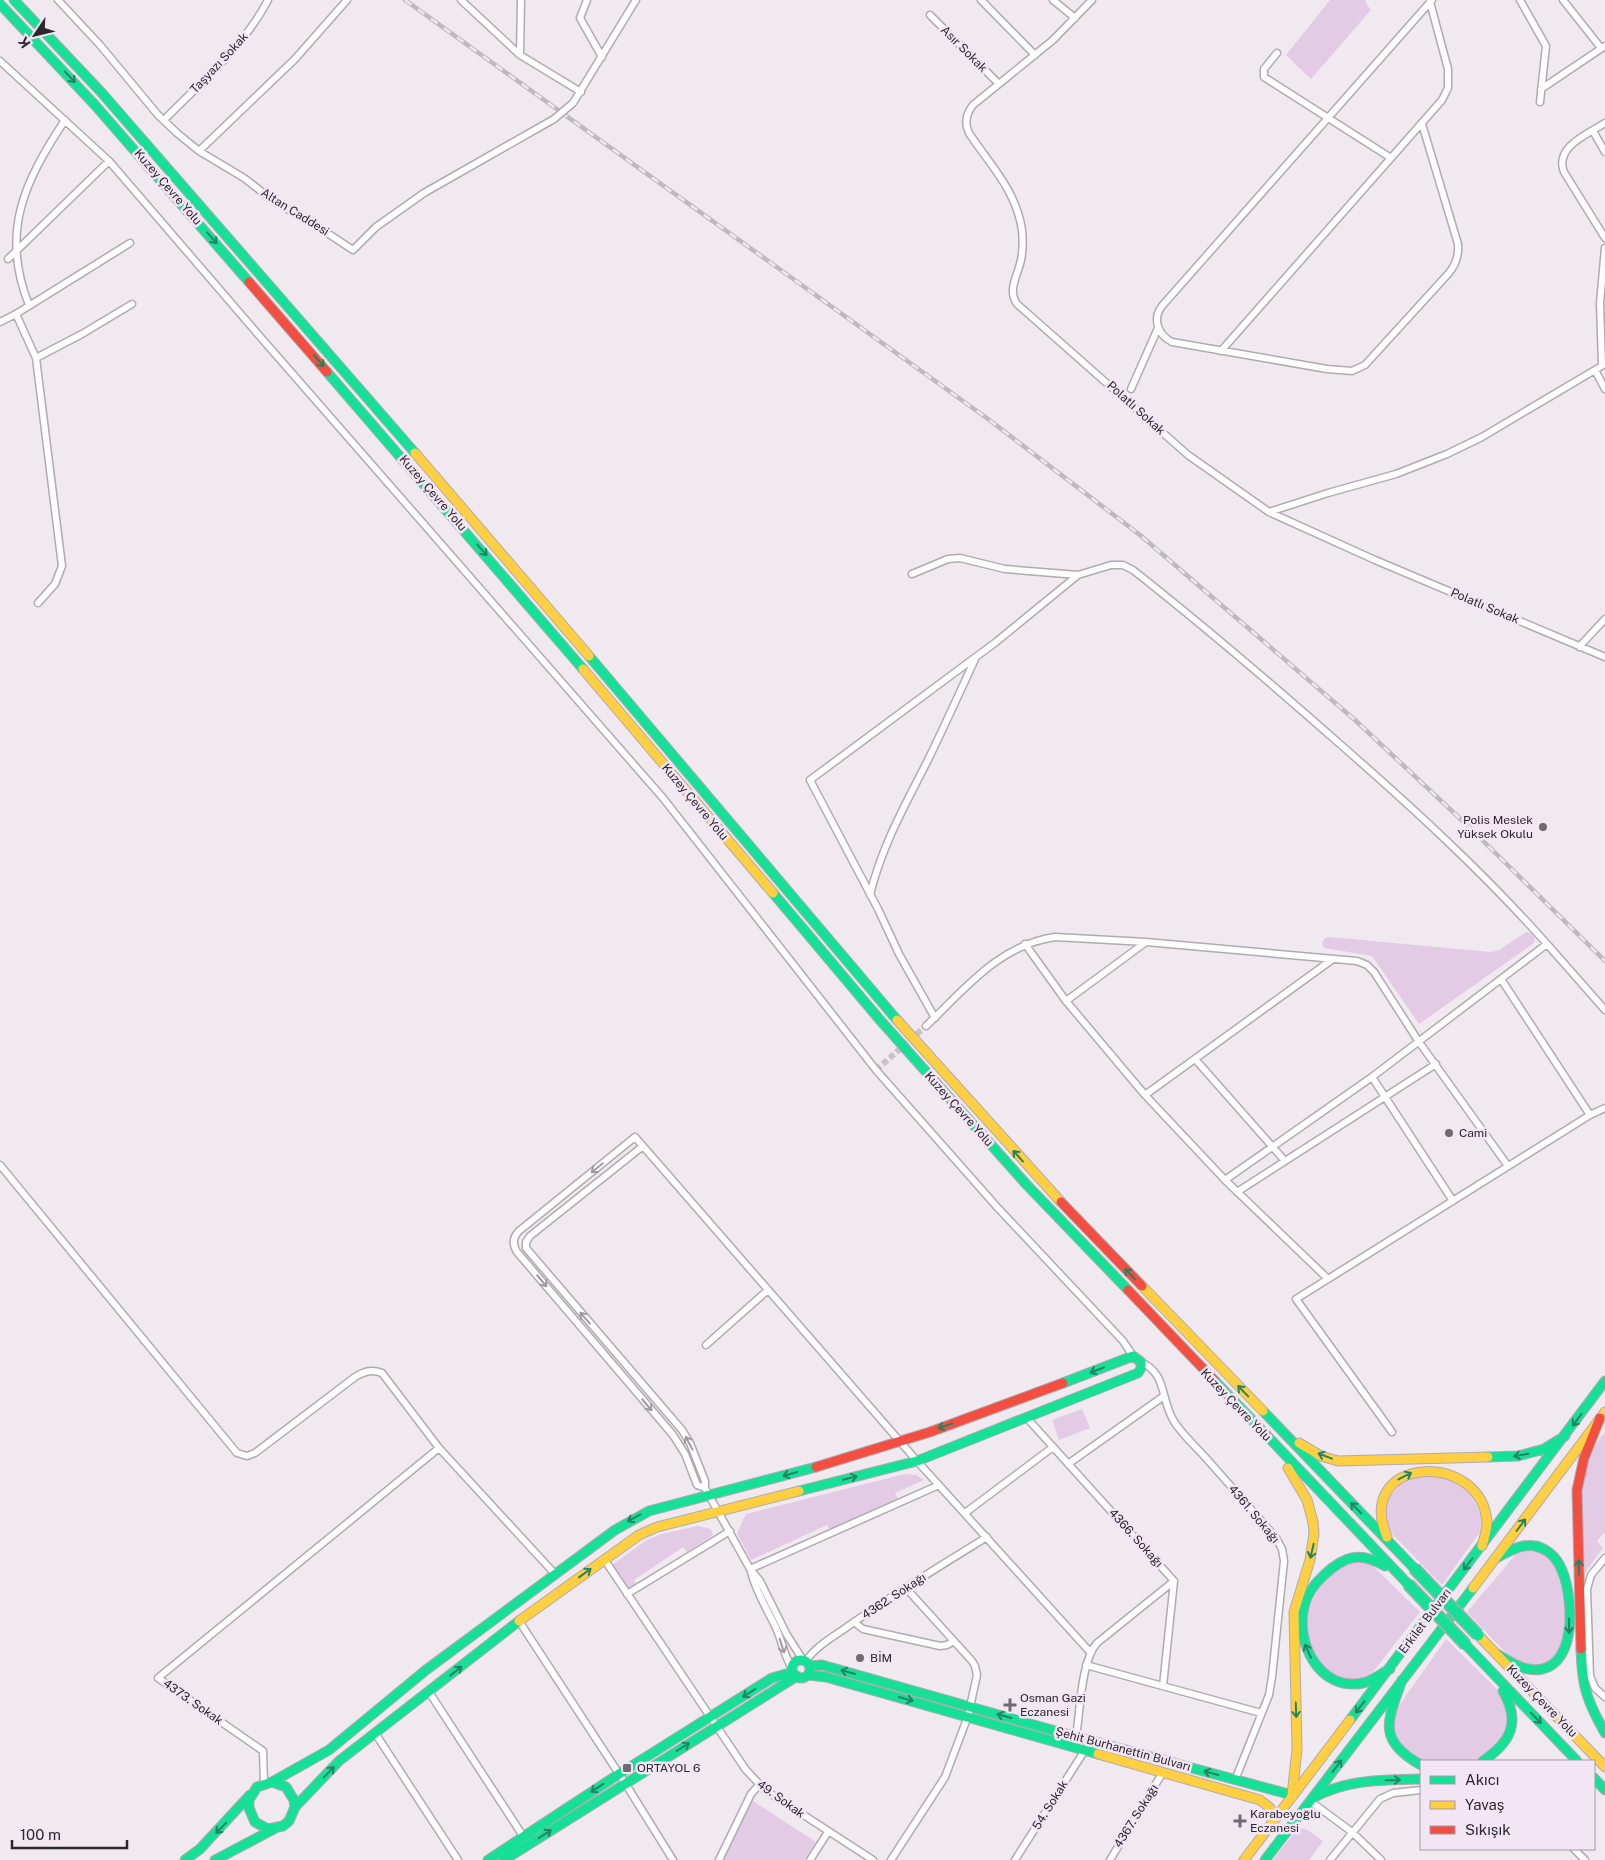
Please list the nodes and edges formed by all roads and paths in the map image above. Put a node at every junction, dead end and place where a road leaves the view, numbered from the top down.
1 (14, 0) edge
2 (58, 0) edge
3 (268, 0) edge
4 (347, 0) edge
5 (460, 0) edge
6 (521, 0) edge
7 (587, 0) edge
8 (636, 0) edge
9 (981, 0) edge
10 (1053, 0) edge
11 (1092, 0) edge
12 (1520, 0) edge
13 (1563, 0) edge
14 (1431, 1) edge
15 (0, 4) edge
16 (930, 15) dead end
17 (1075, 18) junction
18 (1603, 47) edge
19 (1276, 53) dead end
20 (520, 55) junction
21 (1035, 55) junction
22 (602, 57) junction
23 (0, 61) edge
24 (999, 84) junction
25 (1541, 89) junction
26 (581, 92) junction
27 (1540, 102) dead end
28 (1328, 118) junction
29 (64, 120) junction
30 (164, 120) junction
31 (1422, 124) junction
32 (1605, 124) edge
33 (1593, 131) junction
34 (199, 151) junction
35 (1605, 152) edge
36 (1391, 158) junction
37 (109, 160) junction
38 (16, 198) dead end
39 (1605, 238) edge
40 (130, 243) dead end
41 (6, 245) dead end
42 (1605, 248) edge
43 (12, 273) dead end
44 (132, 304) dead end
45 (29, 306) junction
46 (16, 314) junction
47 (0, 322) edge
48 (1158, 328) junction
49 (1221, 350) junction
50 (36, 358) junction
51 (1604, 364) edge
52 (1595, 370) junction
53 (1131, 388) dead end
54 (1605, 389) edge
55 (1269, 512) junction
56 (912, 574) dead end
57 (1078, 575) junction
58 (38, 603) dead end
59 (1605, 619) edge
60 (1579, 647) junction
61 (976, 657) junction
62 (1605, 657) edge
63 (870, 896) junction
64 (1146, 942) junction
65 (1025, 944) junction
66 (1547, 944) junction
67 (1333, 959) junction
68 (1501, 979) junction
69 (1066, 1001) junction
70 (1605, 1010) edge
71 (935, 1018) junction
72 (926, 1026) tunnel mouth
73 (1419, 1042) junction
74 (1194, 1059) junction
75 (1436, 1064) junction
76 (1372, 1077) junction
77 (1145, 1095) junction
78 (1385, 1097) junction
79 (1605, 1108) edge
80 (1590, 1115) junction
81 (643, 1146) junction
82 (1272, 1147) junction
83 (1285, 1161) junction
84 (0, 1165) edge
85 (1508, 1166) junction
86 (1225, 1180) junction
87 (1237, 1192) junction
88 (1453, 1200) junction
89 (514, 1241) junction
90 (526, 1242) junction
91 (1328, 1279) junction
92 (768, 1290) junction
93 (706, 1345) dead end
94 (1137, 1359) junction
95 (1605, 1381) edge
96 (1164, 1396) junction
97 (1603, 1415) edge
98 (1026, 1417) junction
99 (1260, 1430) junction
100 (1392, 1432) dead end
101 (1565, 1436) junction
102 (1288, 1437) junction
103 (902, 1442) junction
104 (1053, 1447) junction
105 (439, 1448) junction
106 (917, 1461) junction
107 (1068, 1464) junction
108 (939, 1485) junction
109 (707, 1492) junction
110 (718, 1512) junction
111 (965, 1513) junction
112 (730, 1531) junction
113 (987, 1537) junction
114 (1482, 1546) junction
115 (1394, 1547) junction
116 (1496, 1558) junction
117 (1605, 1558) edge
118 (604, 1559) junction
119 (750, 1569) junction
120 (555, 1574) junction
121 (1174, 1581) junction
122 (1408, 1584) junction
123 (906, 1587) junction
124 (628, 1594) junction
125 (519, 1622) junction
126 (854, 1622) junction
127 (954, 1641) junction
128 (1090, 1652) junction
129 (1497, 1654) junction
130 (1483, 1663) junction
131 (1086, 1665) junction
132 (801, 1668) junction
133 (1390, 1668) junction
134 (1402, 1680) junction
135 (1164, 1686) junction
136 (429, 1692) junction
137 (1605, 1697) edge
138 (969, 1711) junction
139 (1261, 1713) junction
140 (713, 1722) junction
141 (376, 1733) junction
142 (1605, 1734) edge
143 (1076, 1737) junction
144 (1085, 1750) junction
145 (1483, 1760) edge
146 (1576, 1760) edge
147 (1420, 1764) edge
148 (1605, 1767) edge
149 (1163, 1772) junction
150 (622, 1778) junction
151 (1420, 1779) edge
152 (1595, 1779) edge
153 (1235, 1780) junction
154 (268, 1783) junction
155 (759, 1785) junction
156 (1420, 1790) edge
157 (1595, 1790) edge
158 (1605, 1790) edge
159 (252, 1793) junction
160 (1292, 1795) junction
161 (1312, 1799) junction
162 (1605, 1799) edge
163 (295, 1807) junction
164 (1276, 1817) junction
165 (276, 1828) junction
166 (828, 1832) junction
167 (1352, 1832) junction
168 (523, 1836) junction
169 (1575, 1850) edge
170 (185, 1860) edge
171 (215, 1860) edge
172 (458, 1860) edge
173 (488, 1860) edge
174 (504, 1860) edge
175 (673, 1860) edge
176 (720, 1860) edge
177 (810, 1860) edge
178 (873, 1860) edge
179 (891, 1860) edge
180 (1015, 1860) edge
181 (1110, 1860) edge
182 (1244, 1860) edge
183 (1265, 1860) edge
184 (1330, 1860) edge
185 (1381, 1860) edge
186 (1585, 1860) edge

102 -> 1 main road, Kuzey Çevre Yolu
2 - 30 street, Altan Caddesi
3 - 30 street, Taşyazı Sokak
4 - 34 street
5 - 20 street
6 - 20 street
7 - 22 street
8 - 22 street
9 - 21 street
10 - 17 street
11 - 17 street, Polatlı Sokak
12 - 25 street
13 - 18 street
14 - 28 street
14 - 31 street
15 -> 99 main road, Kuzey Çevre Yolu
16 - 24 street, Asır Sokak
17 - 21 street, Polatlı Sokak
18 - 25 street
19 - 28 street
20 - 26 street
21 - 24 street, Polatlı Sokak
22 - 26 street
23 - 29 street, 4361. Sokağı
24 - 55 street, Polatlı Sokak
25 - 27 street
26 - 34 street, Altan Caddesi, bridge
28 - 36 street
28 - 48 street
29 - 37 street, 4361. Sokağı
29 - 38 street
30 - 34 street, Altan Caddesi
31 - 36 street
31 - 49 street
32 - 33 street
33 - 35 street
33 - 39 street
36 - 49 street
37 - 41 street
37 - 94 street, 4361. Sokağı
40 - 45 street
42 - 51 street
43 - 45 street
44 - 50 street
45 - 46 street
46 - 47 street
46 - 50 street
48 - 49 street
48 - 53 street
50 - 58 street
51 - 52 street
52 - 54 street
52 - 55 street
55 - 60 street, Polatlı Sokak
56 - 57 street
57 - 61 street
57 - 66 street
59 - 60 street
60 - 62 street, Polatlı Sokak
61 - 63 street
61 - 63 street
63 - 71 street
64 - 65 street
64 - 67 street
64 - 69 street
65 - 69 street
65 - 71 street
66 - 68 street
66 - 70 street
67 - 73 street
67 - 74 street
68 - 73 street
68 - 80 street
69 - 77 street
71 - 72 street
73 - 75 street
73 - 76 street
74 - 77 street
74 - 82 street
75 - 78 street
75 - 85 street
76 - 78 street
76 - 82 street
77 - 86 street
78 - 83 street
78 - 88 street
79 - 80 street
80 - 85 street
81 -> 89 street
81 - 90 street
81 - 92 street
82 - 83 street
82 - 86 street
83 - 87 street
84 - 105 street
85 - 88 street
86 - 87 street
87 - 91 street
88 - 91 street
89 - 90 street
89 -> 109 street
109 -> 90 street
91 - 100 street
92 - 93 street
92 - 103 street
94 - 96 street, 4361. Sokağı
94 - 98 main road
94 -> 103 main road
95 -> 101 main road, Erkilet Bulvarı
96 - 107 street
96 - 139 street, 4361. Sokağı
116 -> 97 main road, Erkilet Bulvarı
142 -> 97 main road
98 - 104 street, 4366. Sokağı
98 - 106 main road
99 - 122 main road, Kuzey Çevre Yolu
99 -> 160 main road
101 -> 102 main road
101 - 114 main road, Erkilet Bulvarı
115 -> 102 main road, Kuzey Çevre Yolu
103 - 106 street
103 -> 109 main road
104 - 107 street, 4366. Sokağı
104 - 111 street
105 - 120 street
105 - 154 street, 4373. Sokak
106 - 108 street
110 -> 106 main road
107 - 121 street, 4366. Sokağı
108 - 111 street
108 - 119 street
109 - 110 street
109 -> 120 main road
110 - 112 street
110 - 118 main road
111 - 113 street
112 - 119 street
112 - 124 street
113 - 123 street, 4362. Sokağı
113 - 128 street
115 -> 114 main road
114 -> 133 main road, Erkilet Bulvarı
115 - 129 main road, Kuzey Çevre Yolu, bridge
116 -> 129 main road
116 - 134 main road, Erkilet Bulvarı
117 - 137 street
118 - 124 street, 49. Sokak
125 -> 118 main road
119 - 132 street
119 -> 132 street
120 - 154 main road
121 - 128 street
121 - 135 street
122 - 130 main road, Kuzey Çevre Yolu, bridge
133 -> 122 main road
123 - 126 street, 4362. Sokağı
123 - 127 street
124 - 140 street, 49. Sokak
136 -> 125 main road
125 - 150 street
126 - 127 street
126 - 132 street, 4362. Sokağı
127 - 138 street
128 - 131 street
129 - 148 main road, Kuzey Çevre Yolu
130 - 145 main road
130 -> 146 main road, Kuzey Çevre Yolu
131 - 135 street
131 - 143 street
132 - 138 main road, Şehit Burhanettin Bulvarı
132 - 140 main road, Şehit Burhanettin Bulvarı
133 -> 160 main road, Erkilet Bulvarı
134 - 147 main road
161 -> 134 main road, Erkilet Bulvarı
135 - 139 street
136 - 141 main road
136 - 168 street
143 -> 138 main road, Şehit Burhanettin Bulvarı
138 - 144 main road, Şehit Burhanettin Bulvarı
138 - 179 street
139 - 153 street, 4361. Sokağı
140 - 150 main road, Şehit Burhanettin Bulvarı
140 - 155 street, 49. Sokak
163 -> 141 main road
141 - 172 street
143 - 144 main road
153 -> 143 main road, Şehit Burhanettin Bulvarı
144 - 149 main road, Şehit Burhanettin Bulvarı
144 - 180 street, 54. Sokak
149 - 164 main road, Şehit Burhanettin Bulvarı
149 - 181 street, 4367. Sokağı
150 -> 168 main road, Şehit Burhanettin Bulvarı
174 -> 150 main road, Şehit Burhanettin Bulvarı
150 - 175 street
161 -> 151 main road
152 - 158 main road
153 - 160 main road, Şehit Burhanettin Bulvarı
154 - 159 main road
154 - 163 main road
155 - 166 street, 49. Sokak
155 - 176 street
156 - 167 street
157 - 162 main road
159 - 165 main road
159 -> 170 main road
160 - 164 main road, Erkilet Bulvarı
161 - 167 street
161 - 183 main road, Erkilet Bulvarı
163 - 165 main road
164 - 182 main road, Erkilet Bulvarı
165 - 171 main road
166 - 177 street
166 - 178 street, 49. Sokak
167 - 184 street
167 - 185 street
168 - 173 main road, Şehit Burhanettin Bulvarı
169 - 186 street

